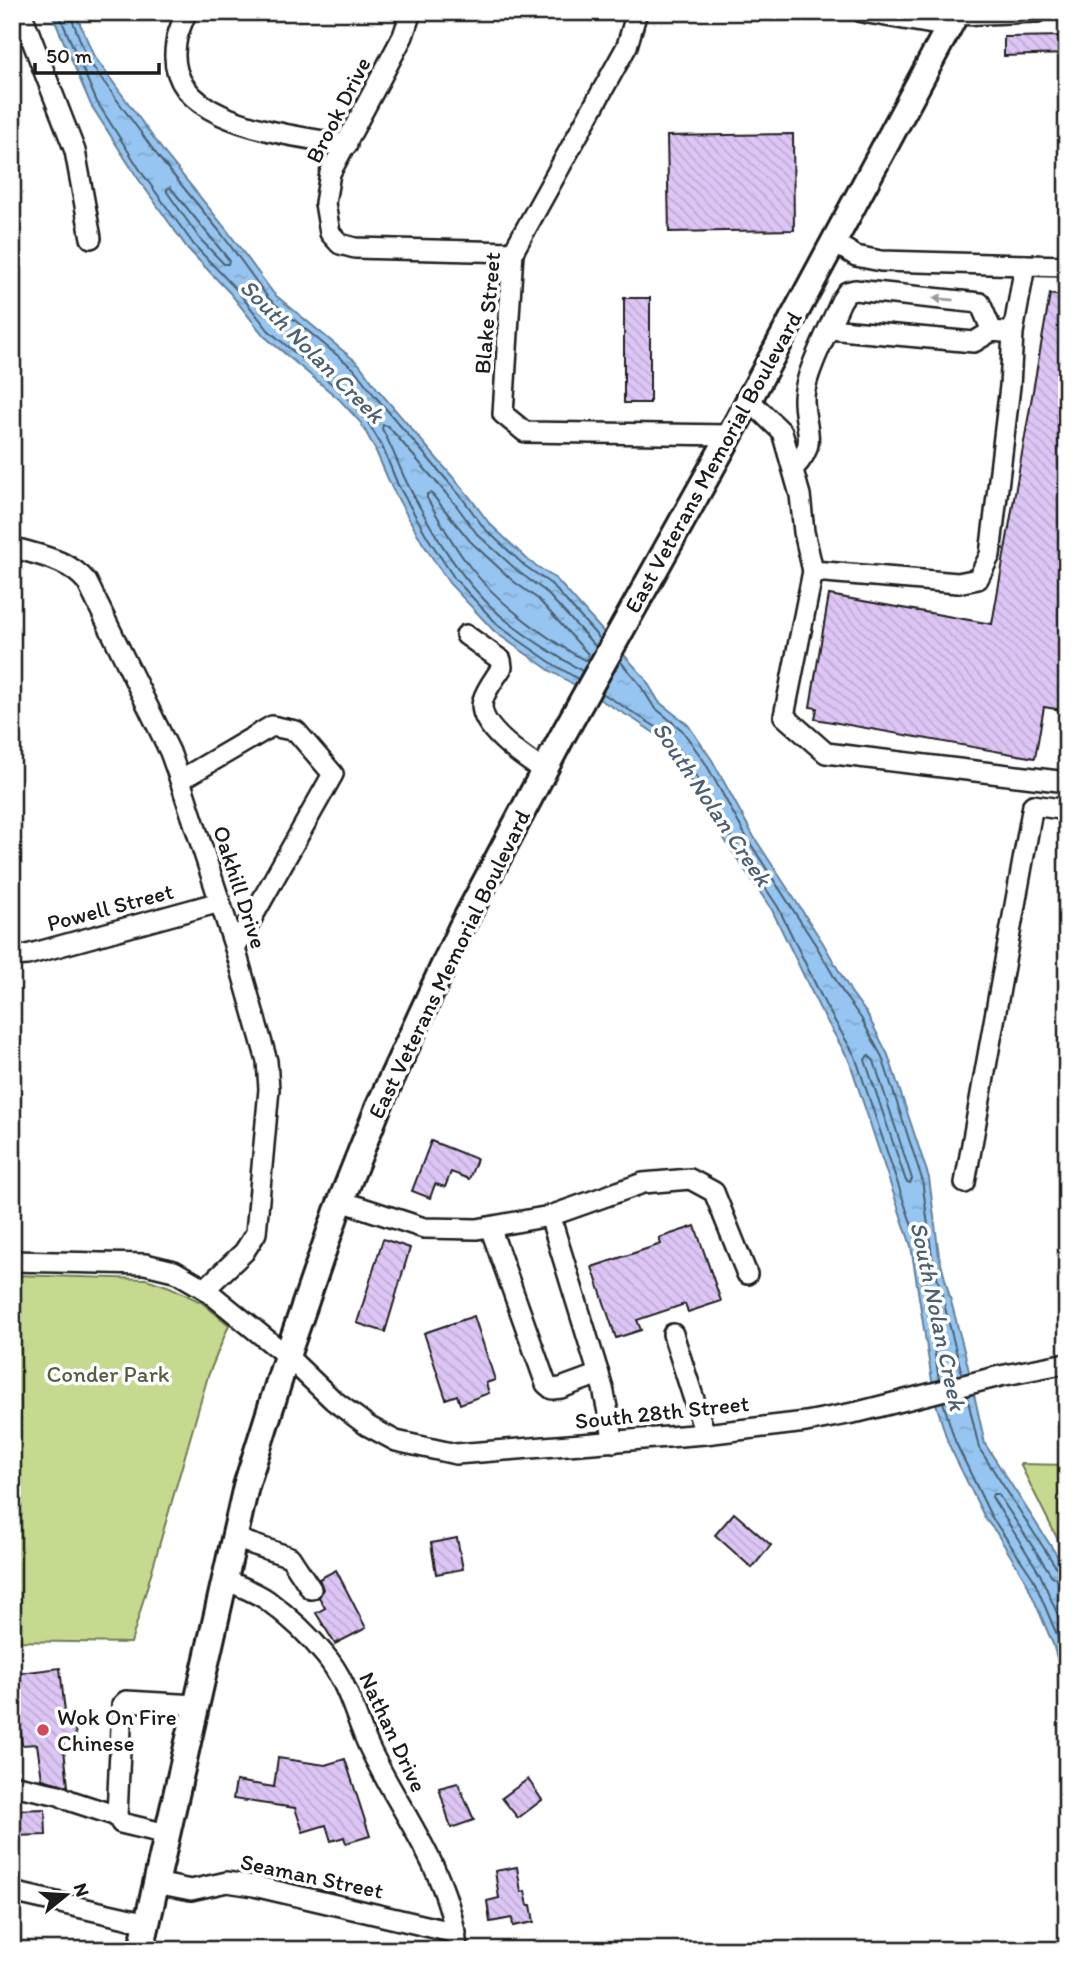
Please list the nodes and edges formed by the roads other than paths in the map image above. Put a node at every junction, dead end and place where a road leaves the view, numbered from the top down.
1 (21, 12) edge
2 (186, 12) edge
3 (411, 12) edge
4 (637, 12) edge
5 (862, 12) edge
6 (1037, 12) edge
7 (954, 18) edge
8 (347, 145) junction
9 (91, 238) dead end
10 (834, 242) junction
11 (513, 252) junction
12 (1025, 265) junction
13 (1067, 266) edge
14 (829, 329) junction
15 (992, 331) junction
16 (1013, 333) junction
17 (749, 400) junction
18 (730, 435) junction
19 (793, 468) junction
20 (12, 547) edge
21 (813, 571) junction
22 (466, 635) dead end
23 (544, 771) junction
24 (180, 780) junction
25 (1067, 782) edge
26 (1067, 810) edge
27 (220, 902) junction
28 (235, 948) junction
29 (12, 956) edge
30 (965, 1183) dead end
31 (341, 1201) junction
32 (550, 1216) junction
33 (490, 1227) junction
34 (12, 1261) edge
35 (747, 1275) dead end
36 (205, 1289) junction
37 (673, 1334) dead end
38 (286, 1356) junction
39 (1067, 1363) edge
40 (599, 1374) junction
41 (705, 1434) junction
42 (614, 1442) junction
43 (234, 1538) junction
44 (224, 1579) junction
45 (311, 1589) dead end
46 (196, 1705) junction
47 (12, 1785) edge
48 (117, 1816) junction
49 (167, 1834) junction
50 (156, 1883) junction
51 (12, 1892) edge
52 (148, 1923) junction
53 (457, 1941) edge
54 (141, 1950) edge

1 - 9 street
2 - 8 street
3 - 8 street, Brook Drive
4 - 11 street, Blake Street
5 - 7 street
6 - 7 street
7 - 10 main road, East Veterans Memorial Boulevard
8 - 11 street, Brook Drive
10 - 12 street
10 - 17 main road, East Veterans Memorial Boulevard
11 - 18 street, Blake Street
12 - 13 street
12 - 16 street
14 - 15 street
15 -> 14 street
14 - 19 street
15 - 16 street
16 - 21 street
17 - 18 main road, East Veterans Memorial Boulevard
17 - 19 street
18 - 23 main road, East Veterans Memorial Boulevard
19 - 21 street
20 - 24 street, Oakhill Drive
21 - 25 street
22 - 23 street
23 - 31 main road, East Veterans Memorial Boulevard
24 - 27 street, Oakhill Drive
24 - 28 street
26 - 30 street
27 - 28 street, Oakhill Drive
27 - 29 street, Powell Street
28 - 36 street, Oakhill Drive
31 - 33 street
31 - 38 main road, East Veterans Memorial Boulevard
32 - 33 street
32 - 35 street
32 - 40 street
33 - 40 street
34 - 36 street, South 28th Street
36 - 38 street, South 28th Street
37 - 41 street
38 - 42 street, South 28th Street
38 - 43 main road, East Veterans Memorial Boulevard
39 - 41 street, South 28th Street
40 - 42 street
41 - 42 street, South 28th Street
43 - 44 main road, East Veterans Memorial Boulevard
43 - 45 street
44 - 46 main road, East Veterans Memorial Boulevard
44 - 53 street, Nathan Drive
46 - 48 street
46 - 49 main road, East Veterans Memorial Boulevard
47 - 48 street
48 - 49 street
49 - 50 main road, East Veterans Memorial Boulevard
50 - 52 main road, East Veterans Memorial Boulevard
50 - 53 street, Seaman Street
51 - 52 street
52 - 54 main road, East Veterans Memorial Boulevard

